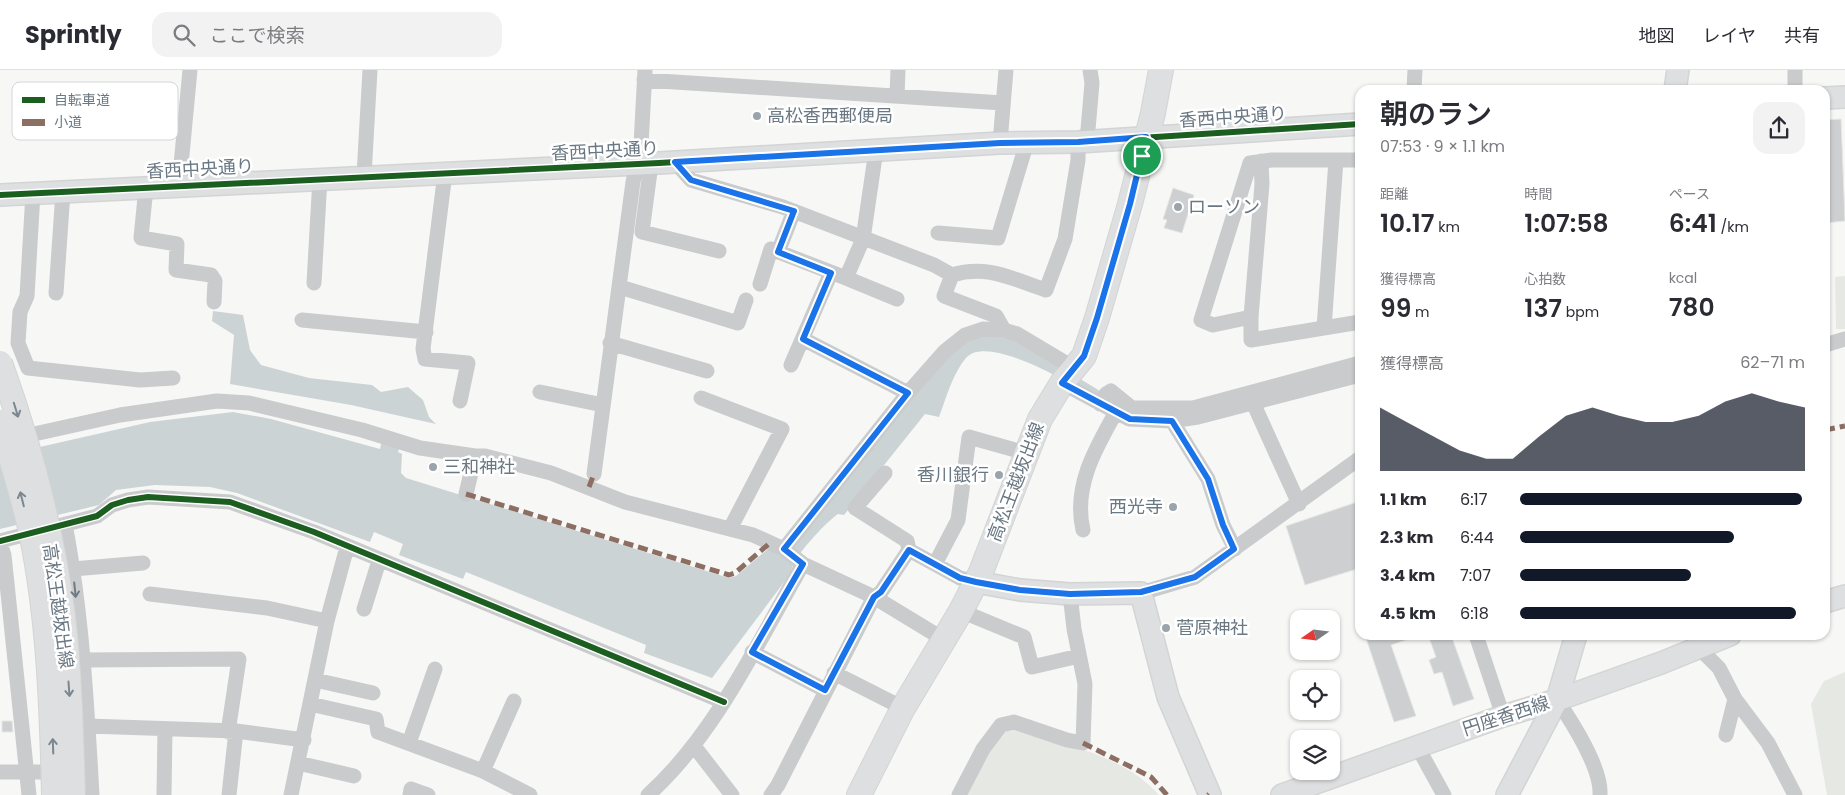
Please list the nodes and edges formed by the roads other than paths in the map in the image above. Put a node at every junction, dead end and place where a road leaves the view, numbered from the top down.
1 (190, 70) edge
2 (370, 70) edge
3 (898, 70) edge
4 (1006, 70) edge
5 (1090, 70) edge
6 (1161, 70) edge
7 (1415, 70) edge
8 (1678, 70) edge
9 (1795, 70) edge
10 (644, 75) edge
11 (1414, 85) edge
12 (1676, 85) edge
13 (1796, 85) edge
14 (896, 96) junction
15 (1845, 97) edge
16 (1830, 98) edge
17 (1003, 103) junction
18 (1355, 124) edge
19 (1146, 137) junction
20 (1082, 141) junction
21 (1027, 142) junction
22 (1000, 143) junction
23 (876, 150) junction
24 (1336, 160) junction
25 (1355, 160) edge
26 (1261, 161) junction
27 (675, 162) junction
28 (644, 164) junction
29 (445, 173) junction
30 (364, 176) junction
31 (320, 178) junction
32 (179, 186) junction
33 (146, 187) junction
34 (63, 192) junction
35 (33, 193) junction
36 (0, 195) edge
37 (794, 211) junction
38 (938, 233) dead end
39 (863, 239) junction
40 (719, 251) dead end
41 (778, 252) junction
42 (831, 273) junction
43 (952, 275) junction
44 (846, 278) junction
45 (314, 283) dead end
46 (760, 284) dead end
47 (620, 287) junction
48 (56, 293) dead end
49 (897, 299) dead end
50 (746, 300) dead end
51 (214, 302) dead end
52 (1251, 317) junction
53 (302, 320) dead end
54 (1355, 323) edge
55 (1324, 328) junction
56 (1004, 330) junction
57 (426, 332) junction
58 (803, 339) junction
59 (1845, 339) edge
60 (610, 343) junction
61 (1830, 344) edge
62 (23, 356) junction
63 (0, 363) edge
64 (790, 365) dead end
65 (1355, 365) edge
66 (707, 371) dead end
67 (1068, 376) junction
68 (1355, 376) edge
69 (172, 378) dead end
70 (540, 392) dead end
71 (908, 393) junction
72 (701, 398) dead end
73 (1250, 398) junction
74 (1103, 399) junction
75 (460, 401) dead end
76 (603, 405) junction
77 (1116, 412) junction
78 (1134, 414) junction
79 (1172, 421) junction
80 (0, 422) edge
81 (0, 442) edge
82 (1026, 453) junction
83 (475, 456) junction
84 (1355, 462) edge
85 (884, 473) dead end
86 (594, 474) dead end
87 (466, 494) dead end
88 (1299, 504) junction
89 (65, 524) junction
90 (731, 527) junction
91 (1083, 530) dead end
92 (0, 542) edge
93 (347, 547) junction
94 (1234, 549) junction
95 (785, 550) junction
96 (909, 550) junction
97 (380, 561) junction
98 (801, 562) junction
99 (143, 563) dead end
100 (935, 564) junction
101 (73, 569) junction
102 (976, 582) junction
103 (1141, 592) junction
104 (150, 594) dead end
105 (1070, 594) junction
106 (874, 597) junction
107 (364, 610) dead end
108 (961, 611) junction
109 (327, 621) junction
110 (943, 639) junction
111 (1478, 640) edge
112 (1575, 640) edge
113 (1717, 640) edge
114 (1698, 647) junction
115 (752, 652) junction
116 (1079, 656) junction
117 (82, 660) junction
118 (435, 669) dead end
119 (834, 673) junction
120 (315, 680) junction
121 (825, 690) junction
122 (374, 693) dead end
123 (1735, 699) junction
124 (1557, 700) junction
125 (514, 701) dead end
126 (724, 702) junction
127 (310, 704) junction
128 (903, 708) junction
129 (1503, 716) junction
130 (88, 726) junction
131 (165, 730) junction
132 (232, 732) junction
133 (1726, 735) dead end
134 (304, 740) junction
135 (408, 743) junction
136 (694, 746) junction
137 (1417, 746) junction
138 (298, 763) junction
139 (483, 771) junction
140 (0, 772) edge
141 (91, 772) junction
142 (354, 776) dead end
143 (28, 783) edge
144 (865, 793) edge
145 (54, 795) edge
146 (73, 795) edge
147 (92, 795) edge
148 (164, 795) edge
149 (229, 795) edge
150 (291, 795) edge
151 (410, 795) edge
152 (428, 795) edge
153 (530, 795) edge
154 (648, 795) edge
155 (732, 795) edge
156 (771, 795) edge
157 (959, 795) edge
158 (1210, 795) edge
159 (1282, 795) edge
160 (1444, 795) edge
161 (1507, 795) edge
162 (1600, 795) edge
163 (1795, 795) edge

1 - 32 street
2 - 30 street
3 - 14 street
4 - 17 street
5 - 20 street
6 - 19 main road, 高松王越坂出線
7 - 11 street
8 - 12 street
9 - 13 street
10 - 14 street
10 - 28 street
14 - 17 street
15 - 16 street
17 - 22 street
18 - 19 street, 香西中央通り
19 - 20 street, 香西中央通り
19 - 67 main road, 高松王越坂出線
20 - 21 street, 香西中央通り
20 - 43 street
21 - 22 street, 香西中央通り
21 - 38 street
22 - 23 street, 香西中央通り
23 - 27 street, 香西中央通り
23 - 39 street
24 - 25 street
24 - 26 street
24 - 55 street
26 - 52 street
26 - 52 street
27 - 28 street, 香西中央通り
27 - 37 street
28 - 29 street, 香西中央通り
28 - 40 street
28 - 47 street
29 - 30 street, 香西中央通り
29 - 57 street
30 - 31 street, 香西中央通り
31 - 32 street, 香西中央通り
31 - 45 street
32 - 33 street, 香西中央通り
33 - 34 street, 香西中央通り
33 - 51 street
34 - 35 street, 香西中央通り
34 - 48 street
35 - 36 street, 香西中央通り
35 - 62 street
37 - 39 street
37 - 41 street
39 - 43 street
39 - 44 street
41 - 42 street
41 - 46 street
42 - 44 street
42 - 58 street
43 - 56 street
44 - 49 street
47 - 50 street
47 - 60 street
52 - 55 street
53 - 57 street
54 - 55 street
56 - 67 street
56 - 71 street
57 - 75 street
58 - 64 street
58 - 71 street
59 - 61 street
60 - 66 street
60 - 76 street
62 - 63 street
62 - 69 street
63 -> 146 main road, 高松王越坂出線, bridge
65 - 73 street
67 - 74 street
67 - 82 main road, 高松王越坂出線
68 - 73 street
70 - 76 street
71 - 95 street
72 - 90 street
73 - 78 street
73 - 79 street
73 - 88 street
74 - 77 street
74 - 78 street
76 - 86 street
77 - 78 street
77 - 91 street
78 - 79 street
79 - 94 street
145 -> 80 main road, 高松王越坂出線, bridge
81 - 83 street
82 - 100 street
82 - 102 main road, 高松王越坂出線
83 - 87 street
83 - 90 street
84 - 88 street
85 - 96 street
88 - 94 street
89 - 92 street, bridge
89 - 93 street
89 - 101 street
90 - 95 street
92 - 143 street
93 - 97 street
93 - 109 street
94 - 103 street
95 - 98 street
96 - 100 street
96 - 106 street
97 - 107 street
97 - 126 street
98 - 106 street
98 - 115 street
99 - 101 street
100 - 102 street
101 -> 117 street
102 - 105 street
102 - 108 main road, 高松王越坂出線
103 - 105 street
103 - 158 street
104 - 109 street
105 - 116 street
106 - 110 street
106 - 119 street
108 - 110 main road, 高松王越坂出線
108 - 116 street
109 - 120 street
110 - 128 main road, 高松王越坂出線
111 - 129 street
112 - 124 street
113 - 114 street, 円座香西線
114 - 123 street
114 - 124 street, 円座香西線
115 - 121 street
115 - 126 street
116 - 157 street
117 - 130 street
117 - 132 street
118 - 135 street
119 - 121 street
119 - 128 street
120 - 122 street
120 - 127 street
121 - 156 street
123 - 133 street
123 - 163 street
124 - 129 street, 円座香西線
124 - 161 street
124 - 162 street
125 - 139 street
126 - 136 street
127 - 134 street
127 - 135 street
128 - 144 main road, 高松王越坂出線
129 - 137 street, 円座香西線
130 - 131 street
130 - 141 street
131 - 132 street
131 - 148 street
132 - 134 street
132 - 149 street
134 - 138 street
135 - 139 street
136 - 154 street
136 - 155 street
137 - 159 street, 円座香西線
137 - 160 street
138 - 142 street
138 - 150 street
139 - 153 street
140 - 143 street
141 - 143 street, bridge
141 - 147 street
151 - 152 street

